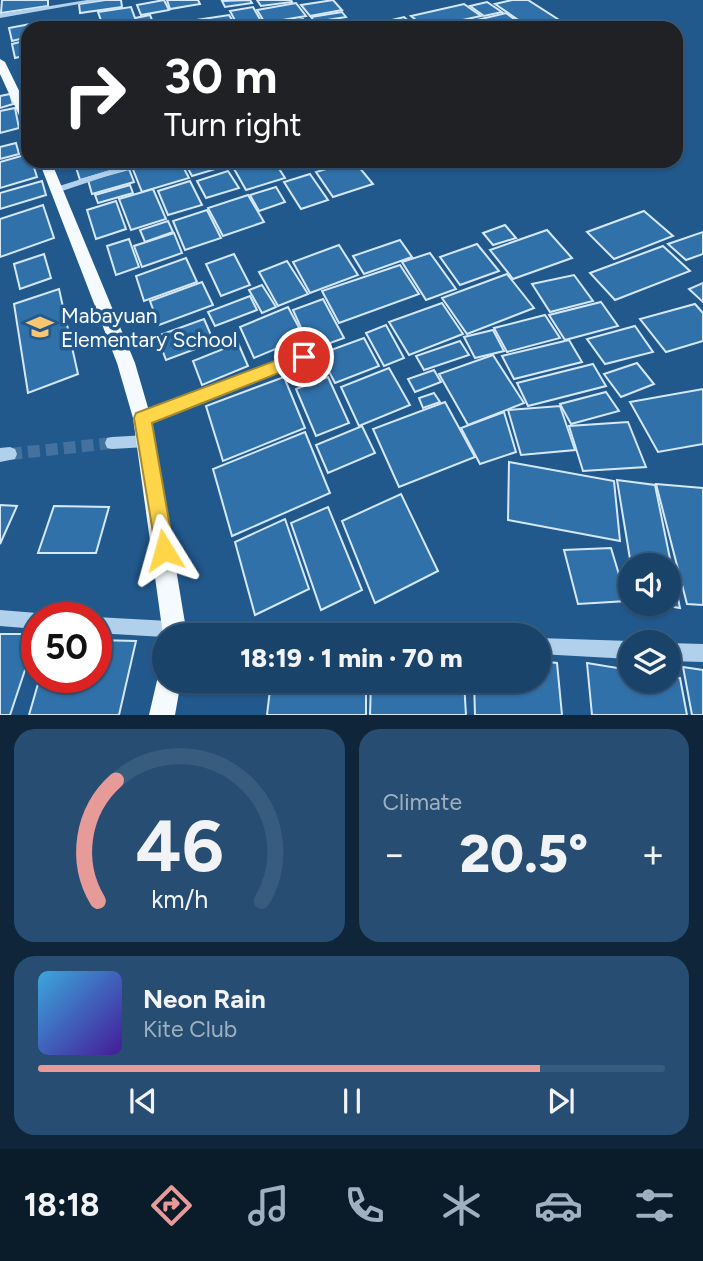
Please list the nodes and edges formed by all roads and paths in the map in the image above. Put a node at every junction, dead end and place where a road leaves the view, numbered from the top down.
1 (99, 0) edge
2 (0, 16) edge
3 (0, 62) edge
4 (21, 107) edge
5 (48, 168) edge
6 (125, 168) edge
7 (56, 190) junction
8 (304, 357) dead end
9 (142, 418) junction
10 (147, 441) junction
11 (112, 443) tunnel mouth
12 (0, 618) edge
13 (21, 620) edge
14 (174, 623) edge
15 (112, 627) edge
16 (152, 631) edge
17 (551, 647) edge
18 (618, 649) edge
19 (681, 652) edge
20 (703, 653) edge
21 (165, 693) edge
22 (162, 715) edge

1 - 2 street
3 - 4 main road
5 - 7 main road
6 - 7 street
7 - 9 main road
8 - 9 street
9 - 10 main road
10 - 11 street
10 - 14 main road
12 - 13 street
15 - 16 street
17 - 18 street
19 - 20 street
21 - 22 main road

